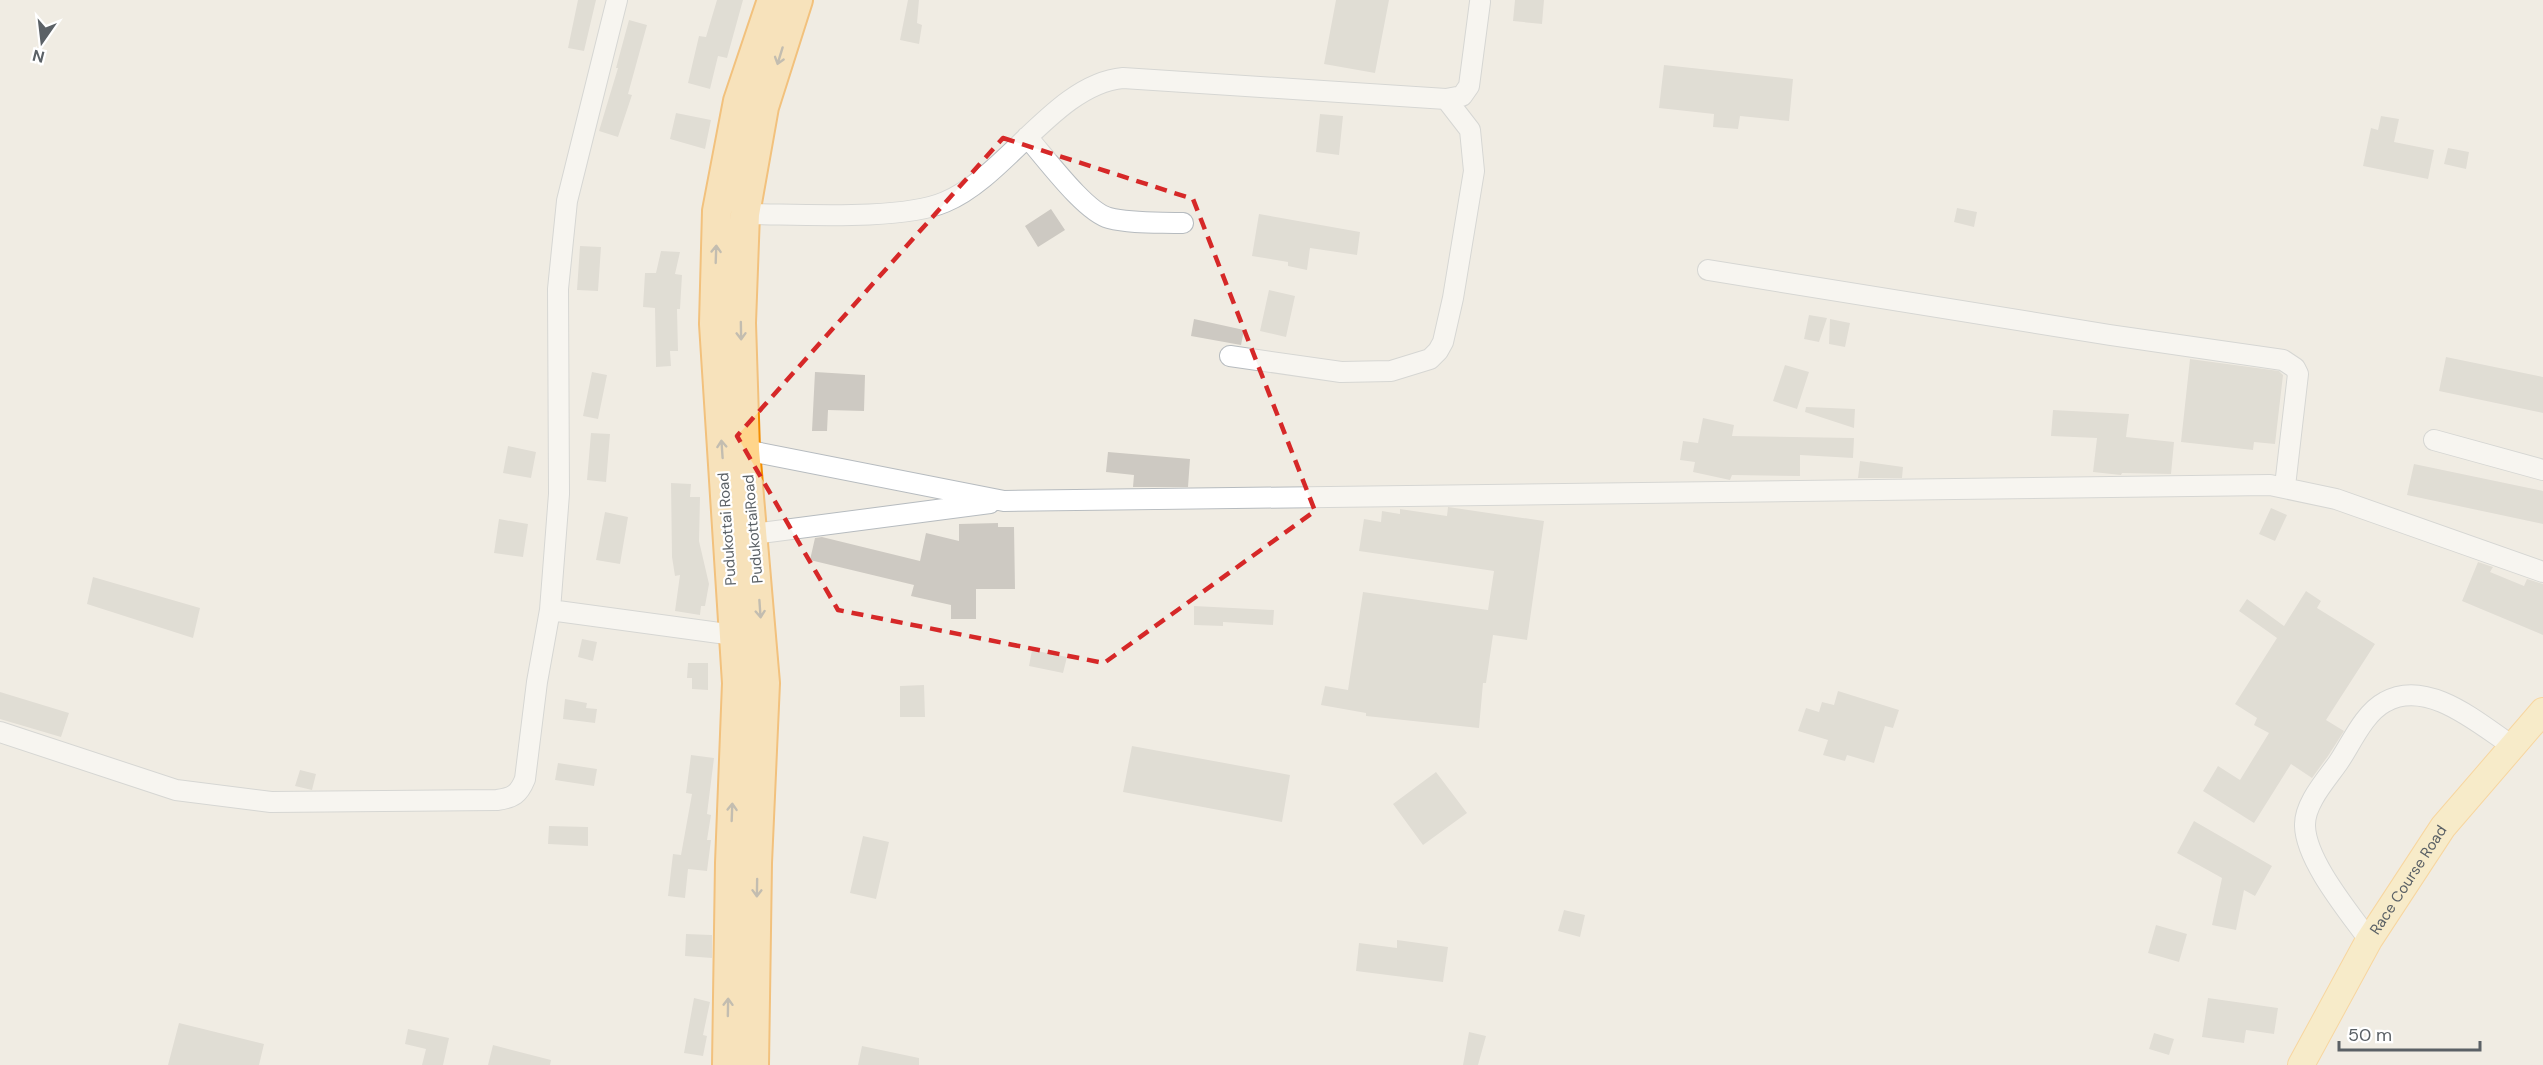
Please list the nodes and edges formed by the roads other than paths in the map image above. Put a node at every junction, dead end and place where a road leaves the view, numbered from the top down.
1 (617, 0) edge
2 (772, 0) edge
3 (798, 0) edge
4 (1480, 2) dead end
5 (1446, 99) junction
6 (1027, 137) junction
7 (745, 214) junction
8 (1183, 223) dead end
9 (1708, 270) dead end
10 (1230, 356) dead end
11 (2434, 440) dead end
12 (745, 450) junction
13 (2543, 471) edge
14 (2285, 486) junction
15 (1004, 501) junction
16 (754, 534) junction
17 (2543, 572) edge
18 (550, 610) junction
19 (734, 635) junction
20 (2543, 711) edge
21 (0, 732) edge
22 (2511, 745) junction
23 (2369, 940) junction
24 (727, 1065) edge
25 (754, 1065) edge
26 (2301, 1065) edge

1 - 18 street
19 -> 2 highway, Pudukottai Road
3 -> 7 highway, PudukottaiRoad
4 - 5 street
5 - 6 street
5 - 10 street
6 - 7 street
6 - 8 street
7 -> 12 highway, PudukottaiRoad
9 - 14 street
11 - 13 street
12 - 15 street
12 - 16 highway, PudukottaiRoad
14 - 15 street
14 - 17 street
15 - 16 street
16 -> 25 highway, PudukottaiRoad
18 - 19 street
18 - 21 street
24 -> 19 highway, Pudukottai Road
20 - 22 main road, Race Course Road
22 - 23 main road, Race Course Road
22 - 23 street
23 - 26 main road, Race Course Road

